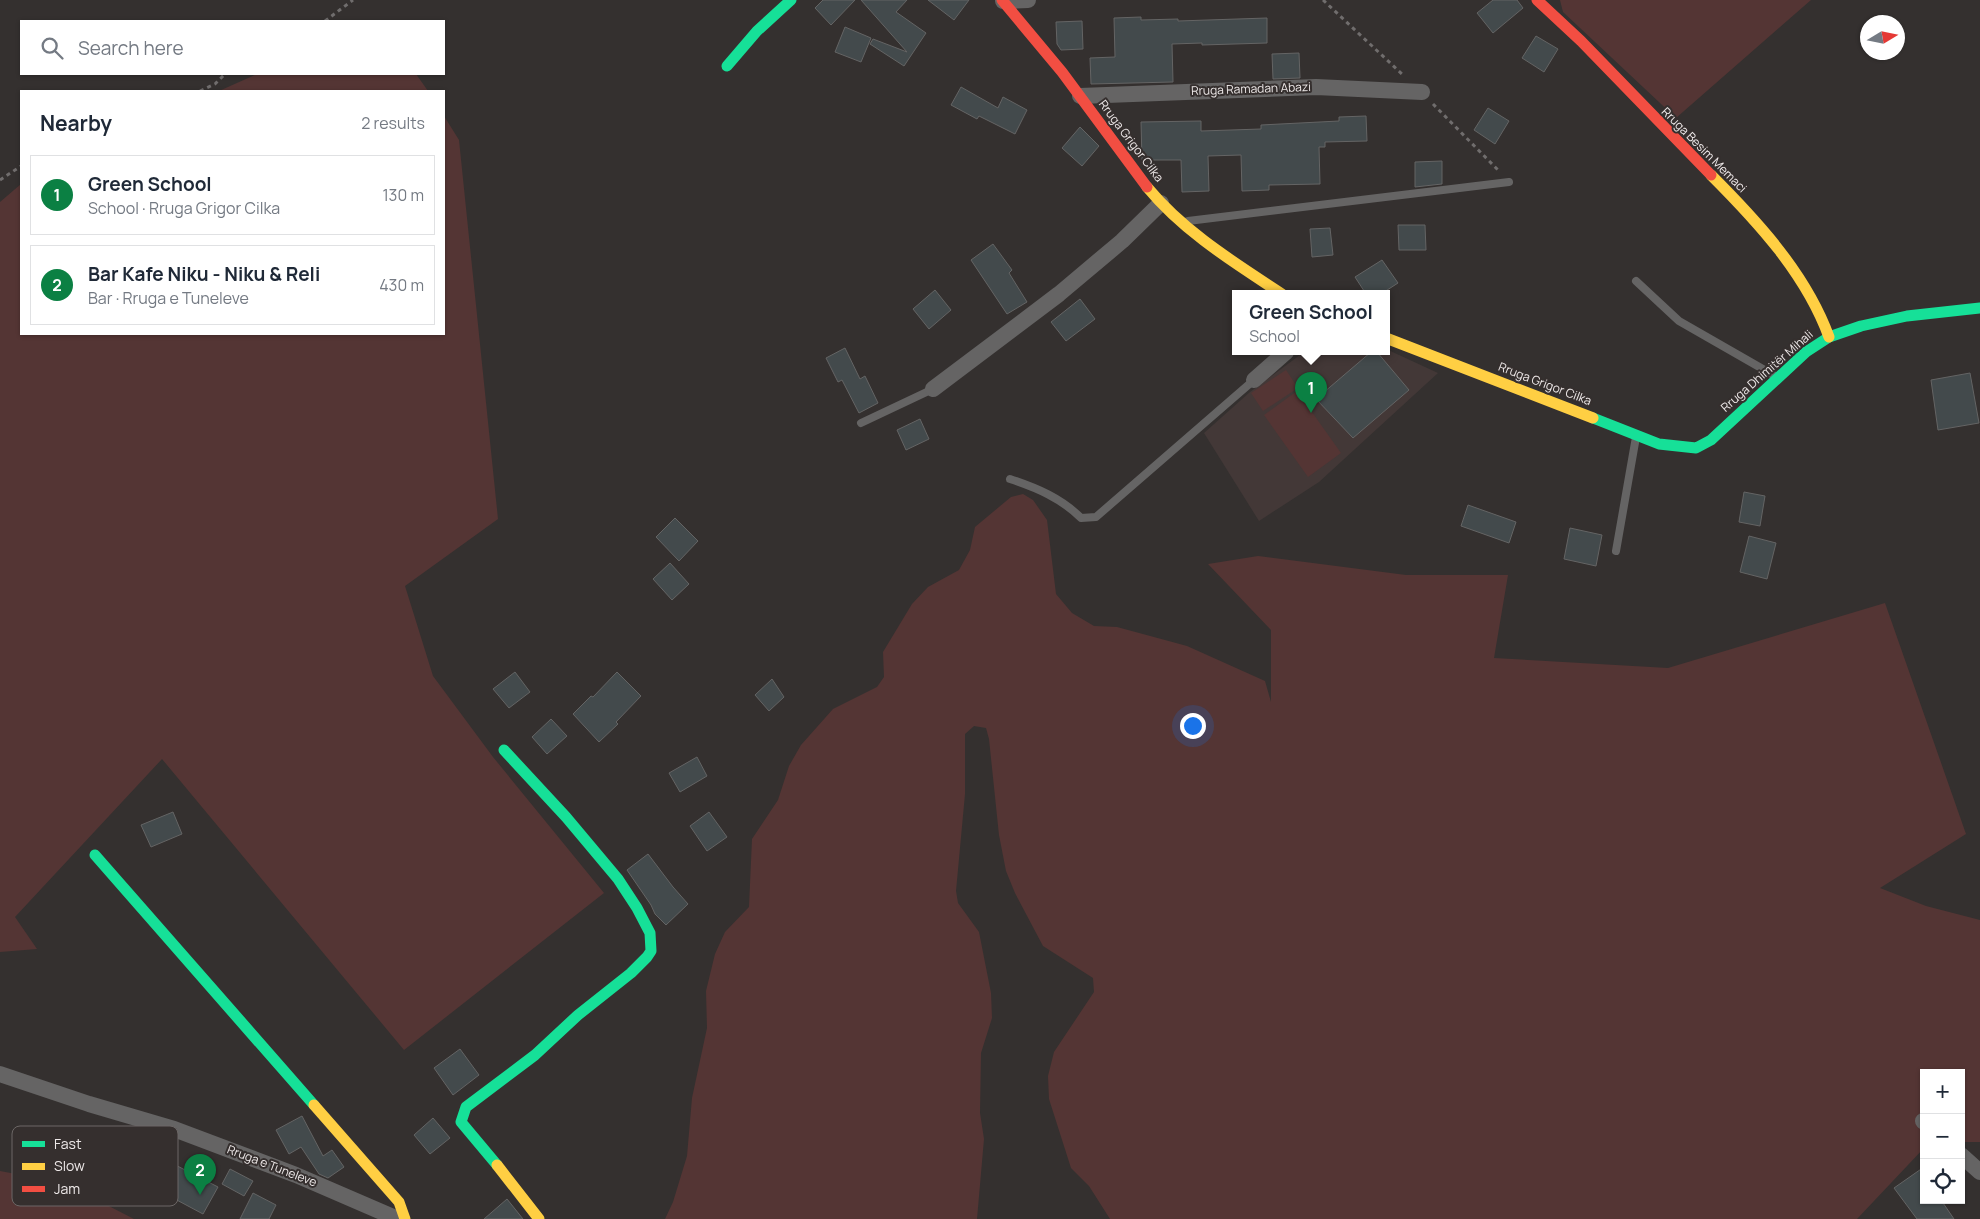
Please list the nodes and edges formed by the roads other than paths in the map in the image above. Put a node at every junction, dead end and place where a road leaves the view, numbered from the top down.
1 (792, 0) edge
2 (1028, 0) edge
3 (1537, 0) edge
4 (1003, 1) edge
5 (727, 66) dead end
6 (1422, 92) dead end
7 (1080, 96) junction
8 (1509, 182) dead end
9 (1161, 203) junction
10 (1182, 222) junction
11 (1636, 282) dead end
12 (1276, 290) edge
13 (1980, 308) edge
14 (1830, 337) junction
15 (1390, 340) edge
16 (1283, 355) edge
17 (1777, 377) junction
18 (1254, 380) joint
19 (933, 389) joint
20 (861, 423) dead end
21 (1637, 435) junction
22 (1696, 448) joint
23 (1010, 479) dead end
24 (1616, 551) dead end
25 (504, 750) dead end
26 (95, 854) dead end
27 (0, 1074) edge
28 (164, 1126) edge
29 (178, 1131) edge
30 (1965, 1159) edge
31 (1980, 1172) edge
32 (398, 1219) edge
33 (405, 1219) edge
34 (539, 1219) edge

1 - 5 street
2 - 4 street
3 - 14 street, Rruga Besim Memaci
4 - 7 street, Rruga Grigor Cilka
6 - 7 street, Rruga Ramadan Abazi
7 - 9 street, Rruga Grigor Cilka
8 - 10 lane
9 - 10 street, Rruga Grigor Cilka
9 - 19 street
10 - 12 street, Rruga Grigor Cilka
11 - 17 lane
13 - 14 street, Rruga Dhimitër Mihali
14 - 17 street, Rruga Dhimitër Mihali
15 - 21 street, Rruga Grigor Cilka
16 - 18 street
17 - 22 street, Rruga Dhimitër Mihali
18 - 23 lane
19 - 20 lane
21 - 22 street, Rruga Grigor Cilka
21 - 24 lane
25 - 34 street
26 - 33 street
27 - 28 street, Rruga e Tuneleve
29 - 32 street, Rruga e Tuneleve
30 - 31 street

